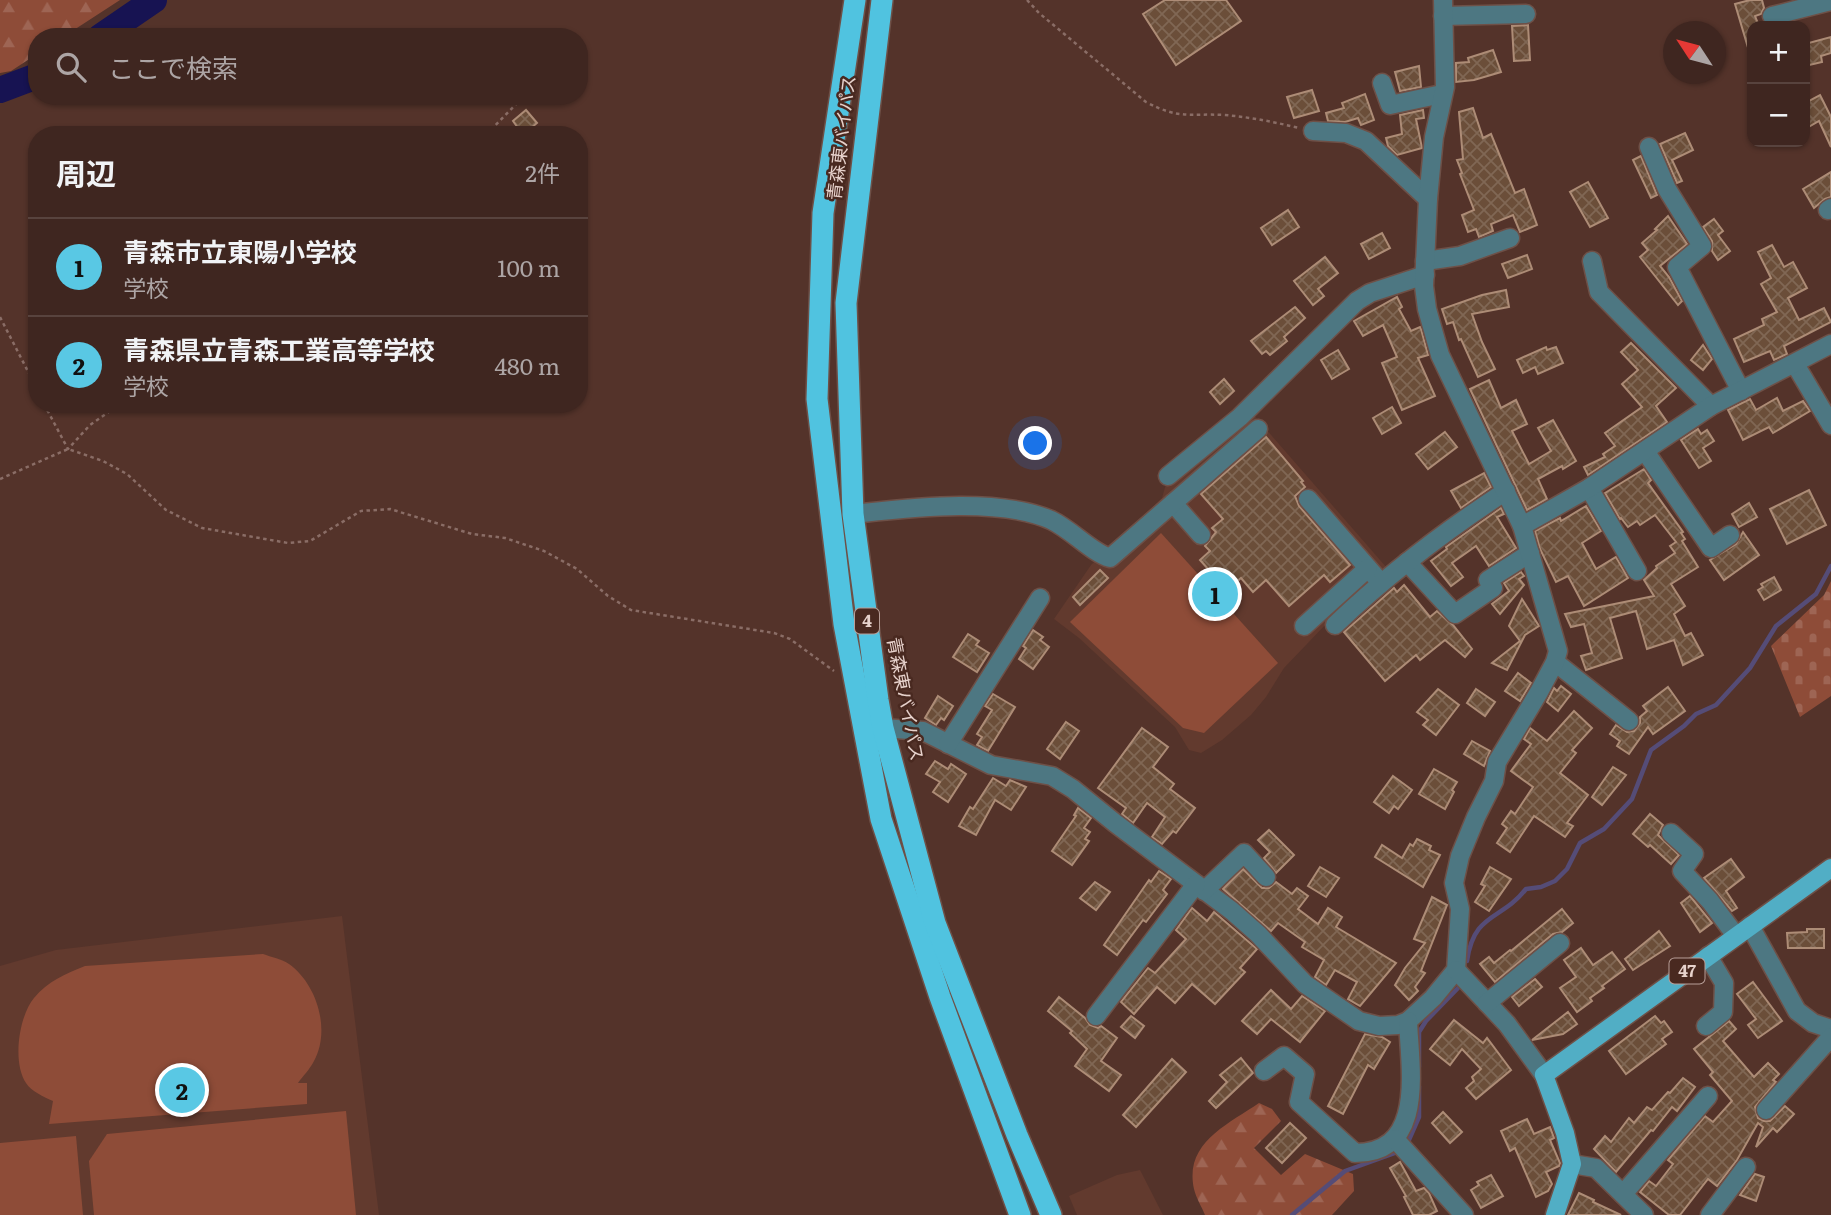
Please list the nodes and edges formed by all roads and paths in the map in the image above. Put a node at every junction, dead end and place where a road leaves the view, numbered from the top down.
1 (855, 0) edge
2 (882, 0) edge
3 (1027, 0) edge
4 (1831, 1) edge
5 (1443, 8) edge
6 (1526, 14) dead end
7 (1772, 16) dead end
8 (1382, 83) dead end
9 (1442, 94) junction
10 (515, 105) edge
11 (495, 126) edge
12 (1312, 131) joint
13 (1649, 147) dead end
14 (1428, 199) junction
15 (1510, 238) dead end
16 (1592, 261) dead end
17 (1425, 268) junction
18 (0, 317) edge
19 (1831, 344) edge
20 (1796, 364) junction
21 (28, 371) edge
22 (1741, 391) junction
23 (1711, 406) junction
24 (49, 413) edge
25 (107, 413) edge
26 (1831, 425) edge
27 (1258, 429) dead end
28 (68, 449) junction
29 (1644, 451) junction
30 (1168, 476) dead end
31 (0, 479) edge
32 (1589, 488) junction
33 (1506, 491) junction
34 (1308, 499) dead end
35 (1173, 503) junction
36 (853, 514) junction
37 (1522, 526) junction
38 (1201, 535) dead end
39 (1730, 535) dead end
40 (1530, 553) junction
41 (1407, 562) junction
42 (1368, 568) junction
43 (1637, 571) dead end
44 (1381, 583) junction
45 (1040, 598) dead end
46 (1335, 625) dead end
47 (1304, 626) dead end
48 (1555, 662) junction
49 (854, 685) junction
50 (1629, 721) dead end
51 (883, 728) junction
52 (948, 744) junction
53 (1671, 833) dead end
54 (1831, 868) edge
55 (1266, 877) dead end
56 (1200, 888) junction
57 (1743, 931) junction
58 (1560, 943) dead end
59 (1708, 956) junction
60 (1456, 970) junction
61 (1487, 1003) junction
62 (1096, 1016) dead end
63 (1408, 1021) junction
64 (1706, 1026) dead end
65 (1831, 1029) edge
66 (1831, 1037) edge
67 (1264, 1071) dead end
68 (1544, 1075) junction
69 (1708, 1096) dead end
70 (1766, 1110) dead end
71 (1395, 1139) junction
72 (1572, 1164) junction
73 (1746, 1167) dead end
74 (1623, 1194) junction
75 (1020, 1215) edge
76 (1051, 1215) edge
77 (1464, 1215) edge
78 (1555, 1215) edge
79 (1644, 1215) edge
80 (1710, 1215) edge

1 - 49 highway, 青森東バイパス / 4
2 - 36 highway, 青森東バイパス / 4
3 - 12 path
4 - 7 street
5 - 6 street
5 - 9 street
8 - 9 street
9 - 14 street
10 - 11 path
12 - 14 street
13 - 22 street
14 - 17 street
15 - 17 street
16 - 23 street
17 - 30 street
17 - 33 street
18 - 21 path
19 - 20 street
20 - 22 street
20 - 26 street
22 - 23 street
23 - 29 street
24 - 28 path
25 - 28 path
27 - 35 street
28 - 31 path
28 - 49 path
29 - 32 street
29 - 39 street
32 - 37 street
32 - 43 street
33 - 37 street
33 - 41 street
34 - 42 street
35 - 36 street
35 - 38 street
36 - 51 highway, 青森東バイパス / 4
37 - 40 street
40 - 41 street
40 - 48 street
41 - 44 street
42 - 44 street
42 - 47 street
44 - 46 street
45 - 52 street
48 - 50 street
48 - 60 street
49 - 75 highway, 青森東バイパス / 4
51 - 52 street
51 - 76 highway, 青森東バイパス / 4
52 - 56 street
53 - 57 street
54 - 57 main road, 47
55 - 56 street
56 - 62 street
56 - 63 street
57 - 59 main road, 47
57 - 65 street
58 - 61 street
59 - 64 street
59 - 68 main road, 47
60 - 61 street
60 - 63 street
61 - 68 street
63 - 71 street
66 - 70 street
67 - 71 street
68 - 72 main road
69 - 74 street
71 - 77 street
72 - 74 street
72 - 78 main road
73 - 80 street
74 - 79 street

